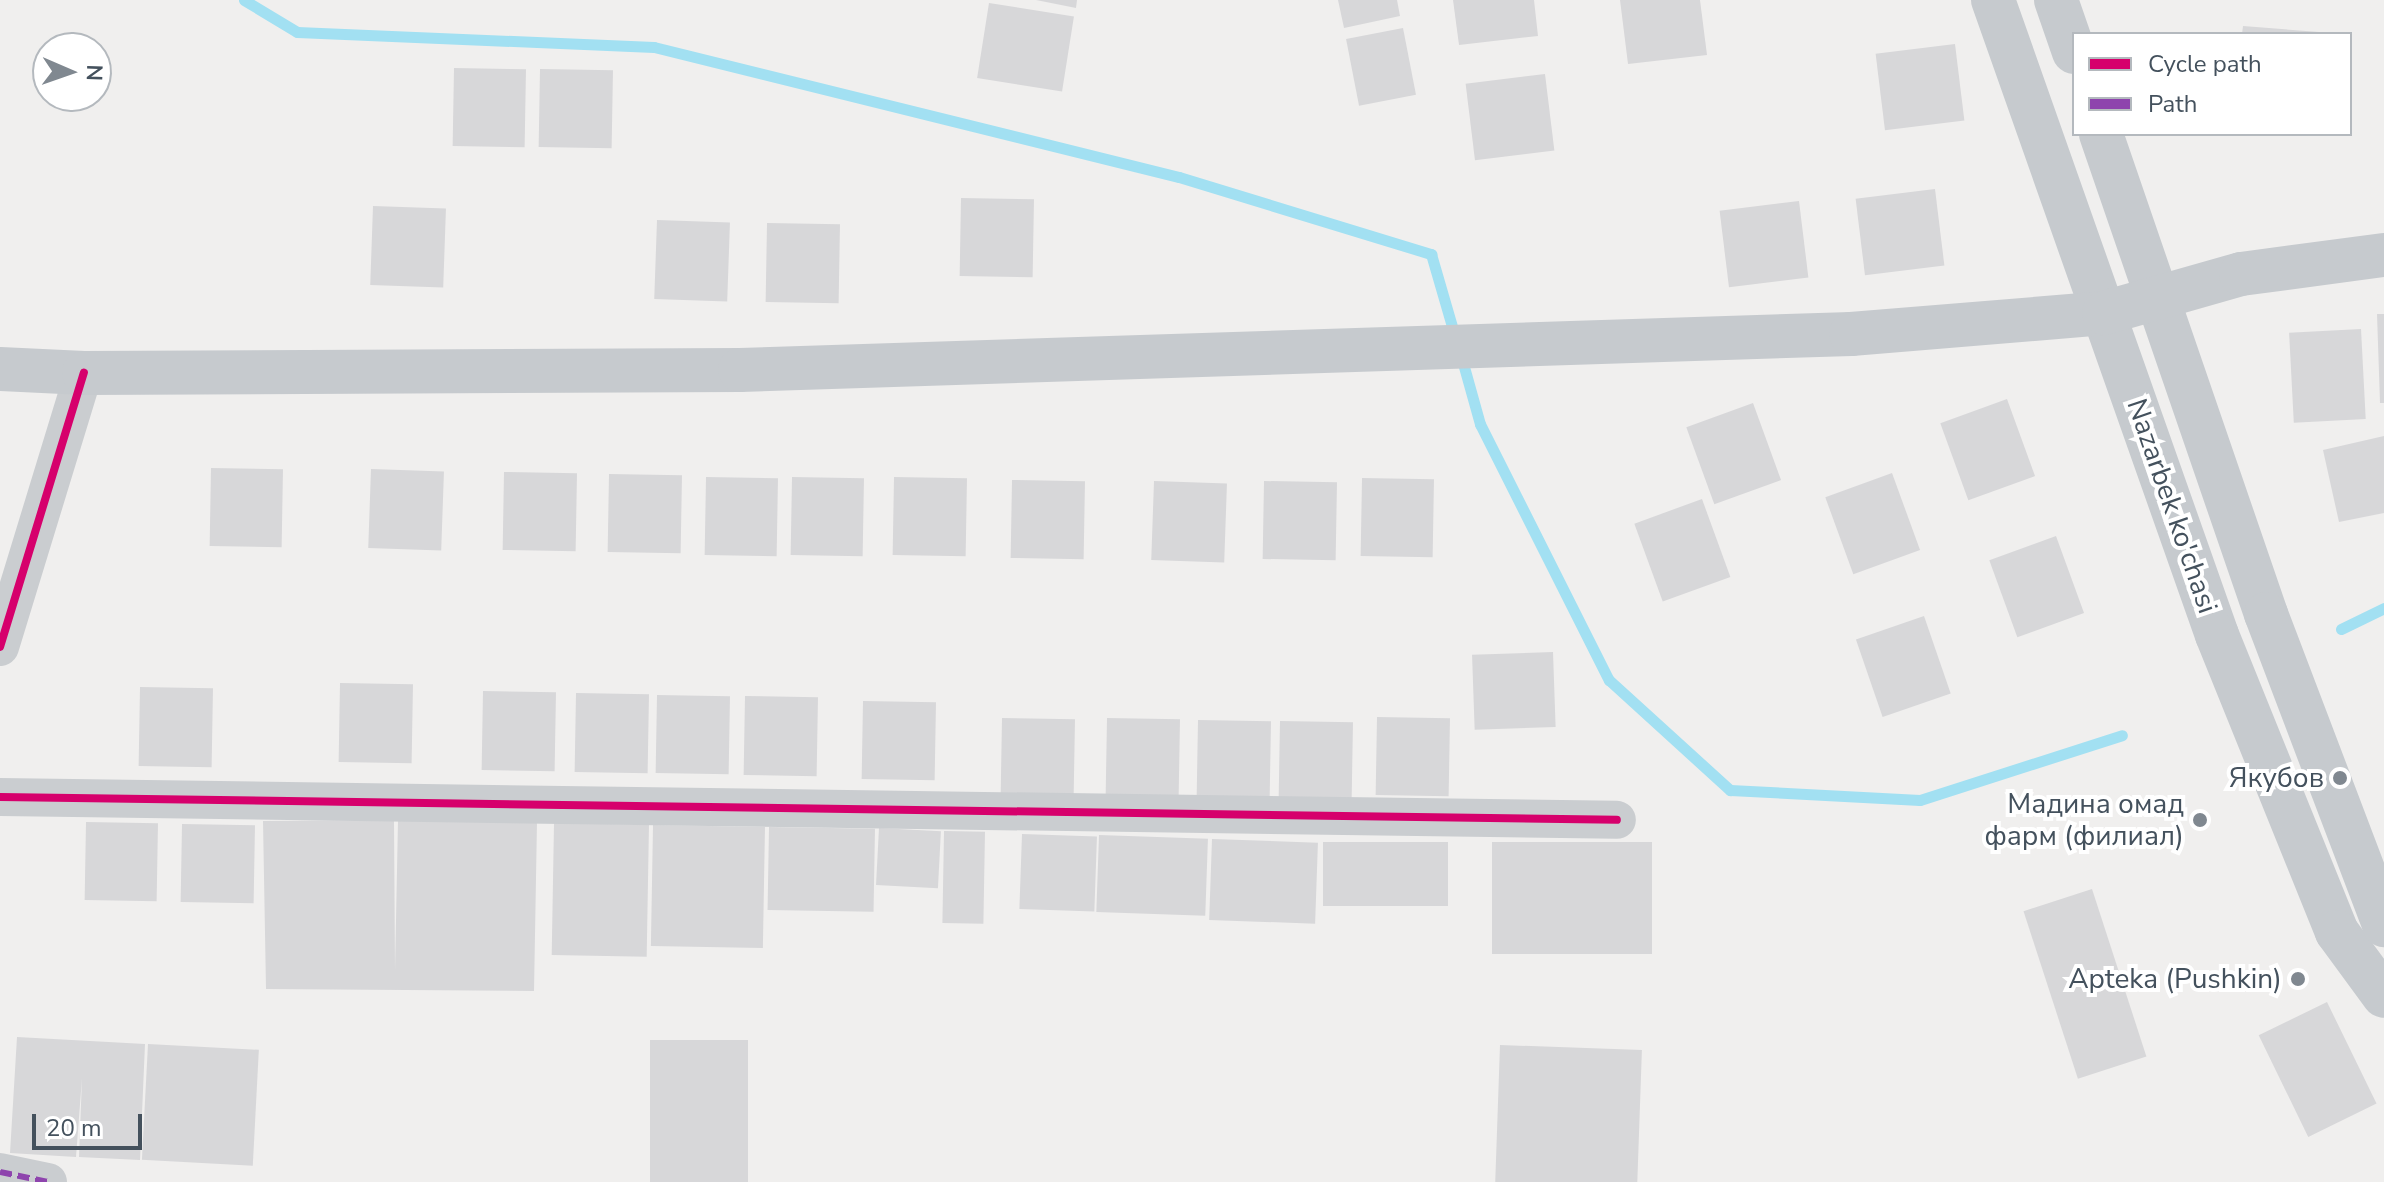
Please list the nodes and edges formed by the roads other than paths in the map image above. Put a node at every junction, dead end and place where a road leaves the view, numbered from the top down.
1 (1993, 0) edge
2 (2056, 0) edge
3 (2072, 46) edge
4 (2102, 136) edge
5 (2384, 255) edge
6 (2155, 295) junction
7 (2104, 313) junction
8 (0, 369) edge
9 (84, 373) junction
10 (0, 647) edge
11 (0, 797) edge
12 (1617, 820) dead end
13 (2384, 925) edge
14 (2384, 996) edge
15 (0, 1172) edge
16 (48, 1182) edge

1 - 7 main road, Nazarbek ko'chasi
2 - 3 main road
4 - 6 main road, Nazarbek ko'chasi
5 - 6 main road
6 - 7 main road
6 - 13 main road, Nazarbek ko'chasi
7 - 9 main road
7 - 14 main road, Nazarbek ko'chasi
8 - 9 main road
9 - 10 street
11 - 12 street
15 - 16 street

